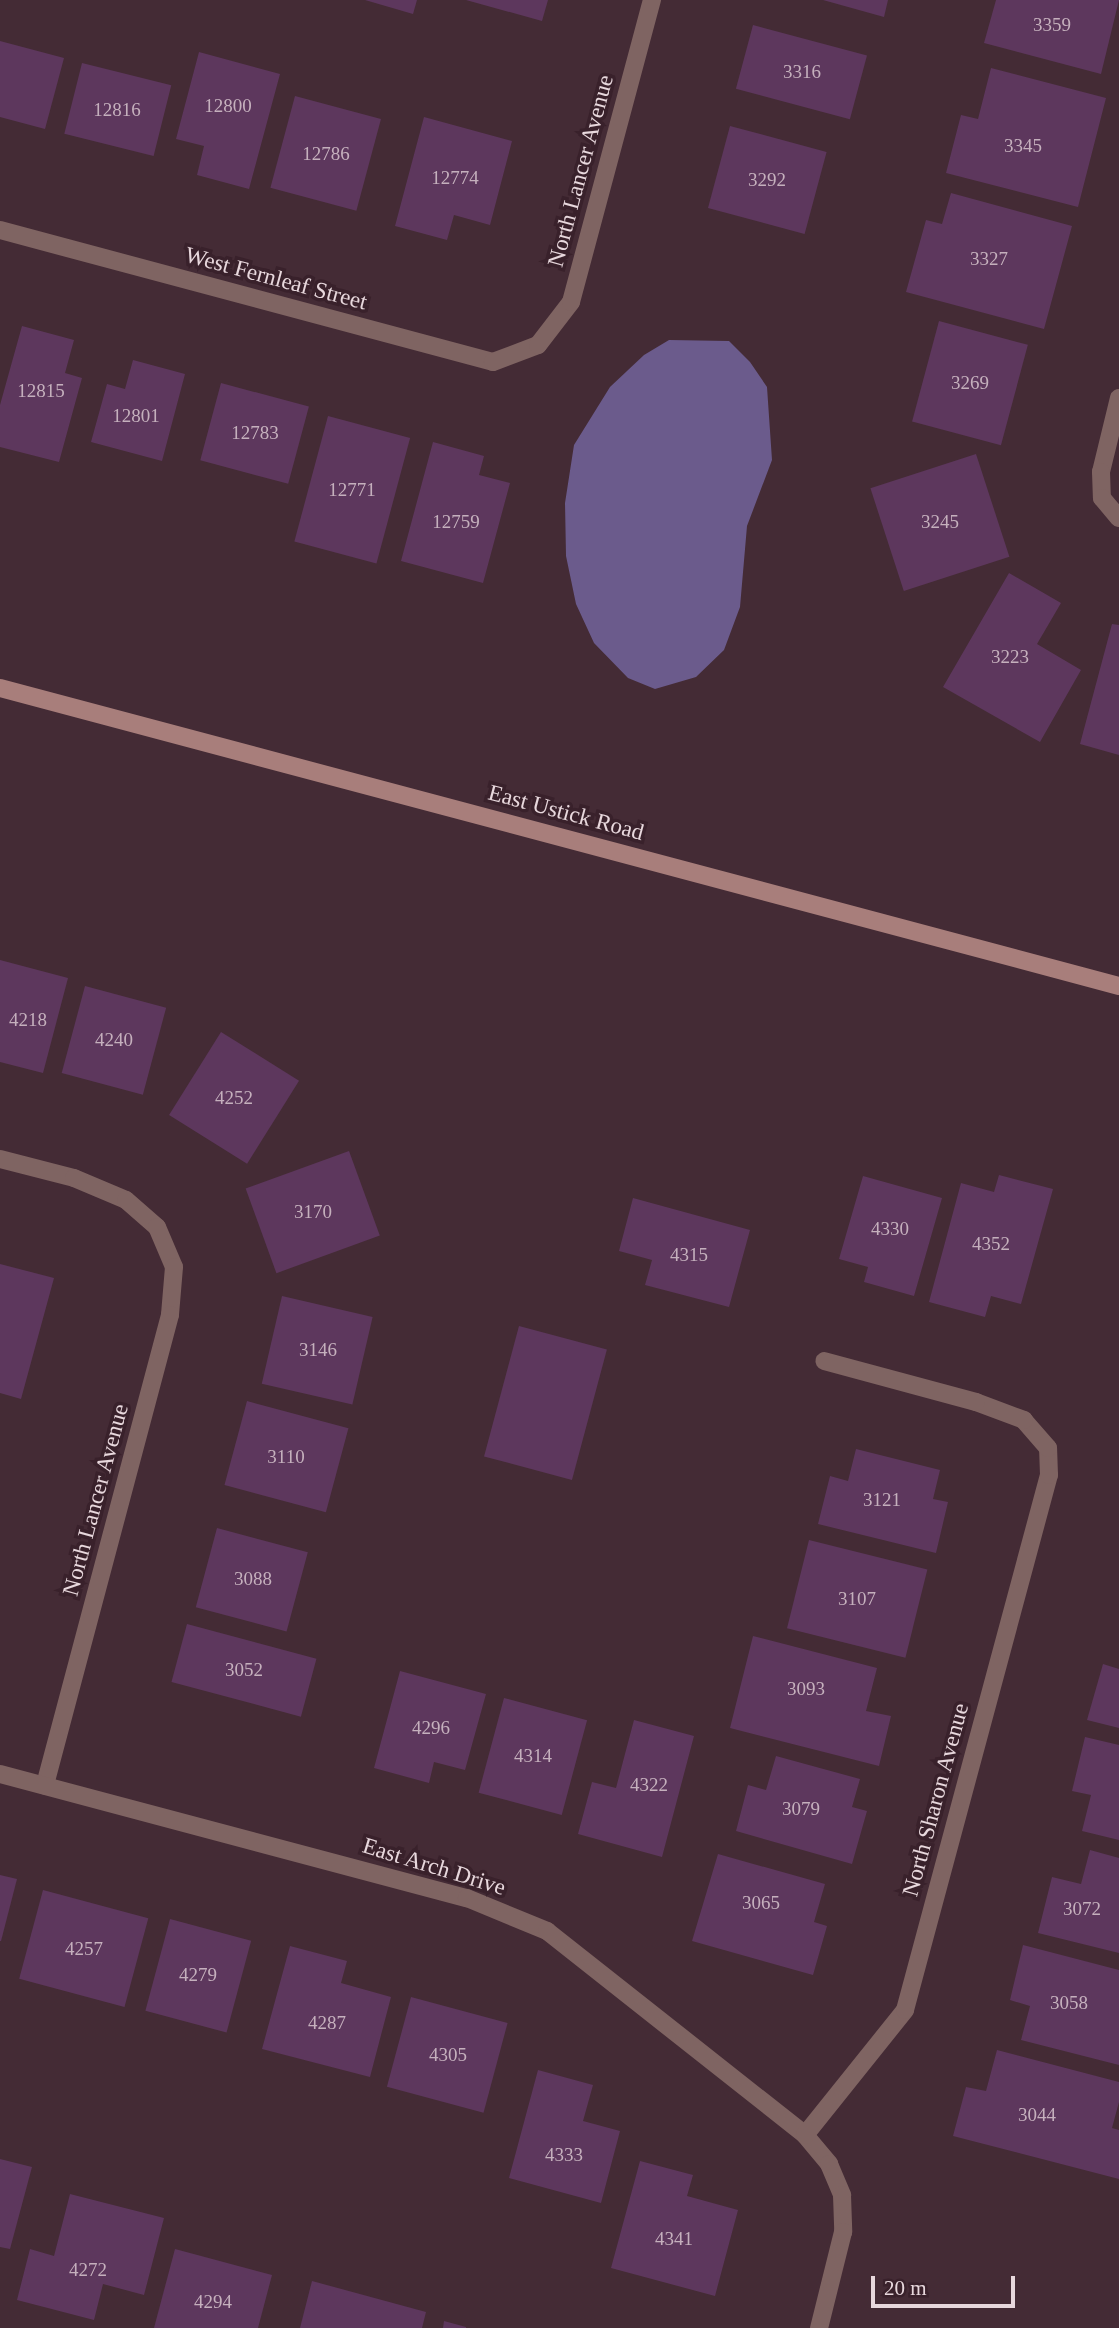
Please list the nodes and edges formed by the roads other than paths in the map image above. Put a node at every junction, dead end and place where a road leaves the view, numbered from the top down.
1 (652, 0) edge
2 (0, 230) edge
3 (538, 345) joint
4 (1119, 398) edge
5 (1119, 518) edge
6 (0, 688) edge
7 (1119, 986) edge
8 (0, 1159) edge
9 (824, 1361) dead end
10 (0, 1774) edge
11 (45, 1786) junction
12 (805, 2135) junction
13 (819, 2328) edge

1 - 3 street, North Lancer Avenue
2 - 3 street, West Fernleaf Street
4 - 5 street
6 - 7 main road, East Ustick Road
8 - 11 street, North Lancer Avenue
9 - 12 street, North Sharon Avenue
10 - 11 street, East Arch Drive
11 - 12 street, East Arch Drive
12 - 13 street, East Arch Drive

